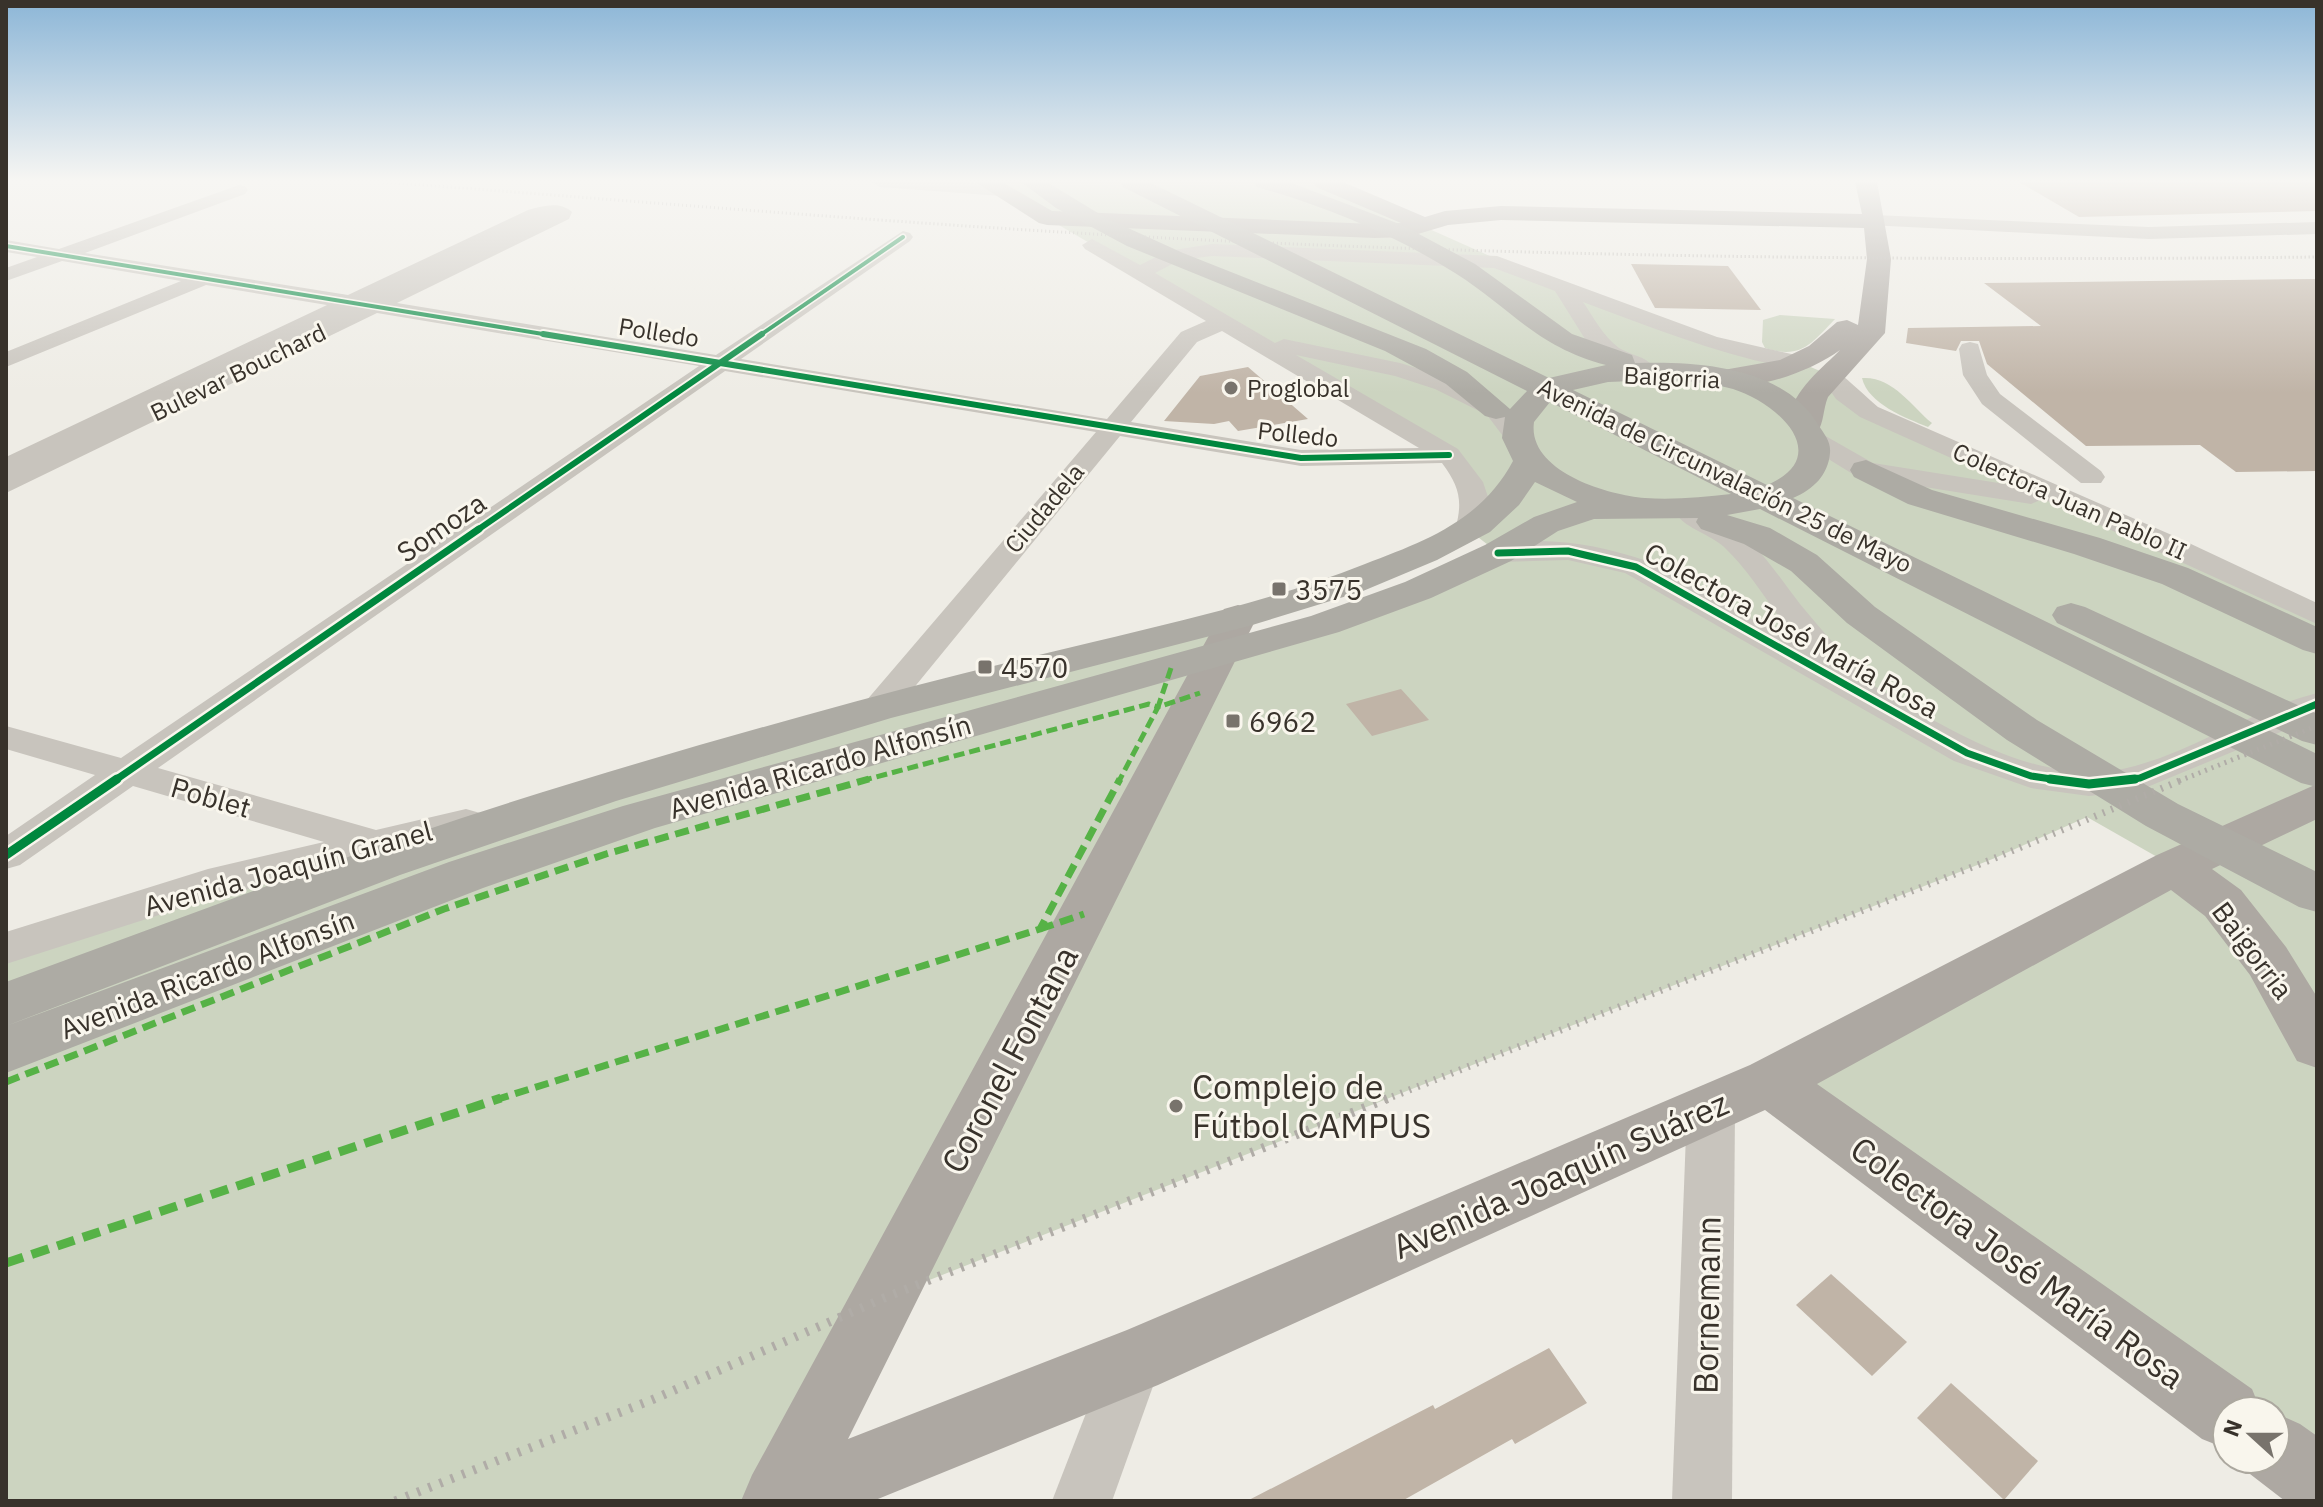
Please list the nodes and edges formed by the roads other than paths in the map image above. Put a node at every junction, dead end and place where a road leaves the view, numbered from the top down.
1 (45, 252) edge
2 (68, 252) edge
3 (461, 252) edge
4 (478, 252) edge
5 (881, 252) edge
6 (1104, 252) edge
7 (1164, 252) edge
8 (1195, 252) edge
9 (1258, 252) edge
10 (1273, 252) edge
11 (1315, 252) edge
12 (1437, 252) edge
13 (1876, 252) edge
14 (61, 255) junction
15 (1139, 273) junction
16 (6, 275) edge
17 (204, 278) junction
18 (1561, 285) junction
19 (362, 304) junction
20 (1872, 311) junction
21 (1223, 322) junction
22 (1248, 337) junction
23 (1970, 349) dead end
24 (6, 360) edge
25 (1622, 361) junction
26 (720, 363) junction
27 (1801, 363) junction
28 (1666, 372) junction
29 (1832, 376) junction
30 (1722, 378) junction
31 (1556, 380) junction
32 (1496, 410) junction
33 (1112, 426) junction
34 (1809, 432) junction
35 (1523, 451) junction
36 (1449, 455) junction
37 (6, 467) edge
38 (1866, 470) junction
39 (2091, 477) dead end
40 (6, 485) edge
41 (2088, 508) junction
42 (1653, 509) junction
43 (1713, 522) junction
44 (1483, 542) junction
45 (2317, 615) edge
46 (1228, 636) junction
47 (2317, 642) edge
48 (1863, 693) junction
49 (2197, 693) junction
50 (2317, 704) edge
51 (878, 709) junction
52 (2317, 731) edge
53 (6, 737) edge
54 (123, 772) junction
55 (2317, 772) edge
56 (573, 799) junction
57 (2317, 800) edge
58 (371, 842) junction
59 (6, 855) edge
60 (2174, 867) junction
61 (2317, 894) edge
62 (6, 948) edge
63 (6, 1004) edge
64 (2317, 1045) edge
65 (6, 1050) edge
66 (1770, 1082) junction
67 (1711, 1108) junction
68 (1134, 1361) junction
69 (2211, 1402) edge
70 (2291, 1461) edge
71 (2317, 1480) edge
72 (780, 1501) edge
73 (1082, 1501) edge
74 (1702, 1501) edge

1 - 14 street, Polledo
2 - 14 street
3 - 19 street, Bulevar Bouchard
4 - 19 street, Bulevar Bouchard
5 - 26 street, Somoza
6 - 15 street
7 - 32 highway
8 - 15 street
9 - 18 street
10 - 31 highway, Avenida de Circunvalación 25 de Mayo
11 - 31 highway, Avenida de Circunvalación 25 de Mayo
12 - 25 highway
13 - 20 main road
14 - 16 street
14 - 17 street, Polledo
15 - 21 street
17 - 19 street, Polledo
17 - 24 street
18 - 25 street
18 - 27 street
19 - 26 street, Polledo
19 - 37 street, Bulevar Bouchard
19 - 40 street, Bulevar Bouchard
20 - 27 main road
20 - 29 main road
21 - 22 street
21 - 33 street, Ciudadela
22 - 32 street
22 - 36 street
23 - 39 street
25 - 28 street
26 - 33 street, Polledo
26 - 54 street, Somoza
27 - 30 main road
28 - 30 highway, Baigorria
28 - 35 highway, Baigorria
29 - 34 main road
29 - 41 street, Colectora Juan Pablo II
30 - 34 highway, Baigorria
31 - 49 highway, Avenida de Circunvalación 25 de Mayo
32 - 35 street
33 - 36 street, Polledo
33 - 51 street, Ciudadela
34 - 38 street
34 - 42 highway
35 - 42 highway
35 - 44 highway, Avenida Ricardo Alfonsín
36 - 44 street
38 - 41 street
38 - 47 highway
41 - 45 street, Colectora Juan Pablo II
42 - 43 street
42 - 44 highway, Avenida Ricardo Alfonsín
43 - 48 street
43 - 61 highway
44 - 46 highway, Avenida Ricardo Alfonsín
44 - 48 street, Colectora José María Rosa
46 - 51 highway, Avenida Ricardo Alfonsín
46 - 65 highway, Avenida Ricardo Alfonsín
46 - 72 main road, Coronel Fontana
48 - 50 street, Colectora José María Rosa
49 - 52 highway, Avenida de Circunvalación 25 de Mayo
49 - 55 highway, Avenida de Circunvalación 25 de Mayo
51 - 56 highway, Avenida Ricardo Alfonsín
53 - 54 street, Poblet
54 - 58 street, Poblet
54 - 59 street, Somoza
56 - 58 street, Avenida Joaquín Granel
56 - 63 highway, Avenida Ricardo Alfonsín
57 - 60 main road, Avenida Joaquín Suárez
58 - 62 street, Avenida Joaquín Granel
60 - 64 main road, Baigorria
60 - 66 main road, Avenida Joaquín Suárez
66 - 67 main road, Avenida Joaquín Suárez
66 - 69 main road, Colectora José María Rosa
67 - 68 main road, Avenida Joaquín Suárez
67 - 74 street, Bornemann
68 - 72 main road, Avenida Joaquín Suárez
68 - 73 street
70 - 71 main road

